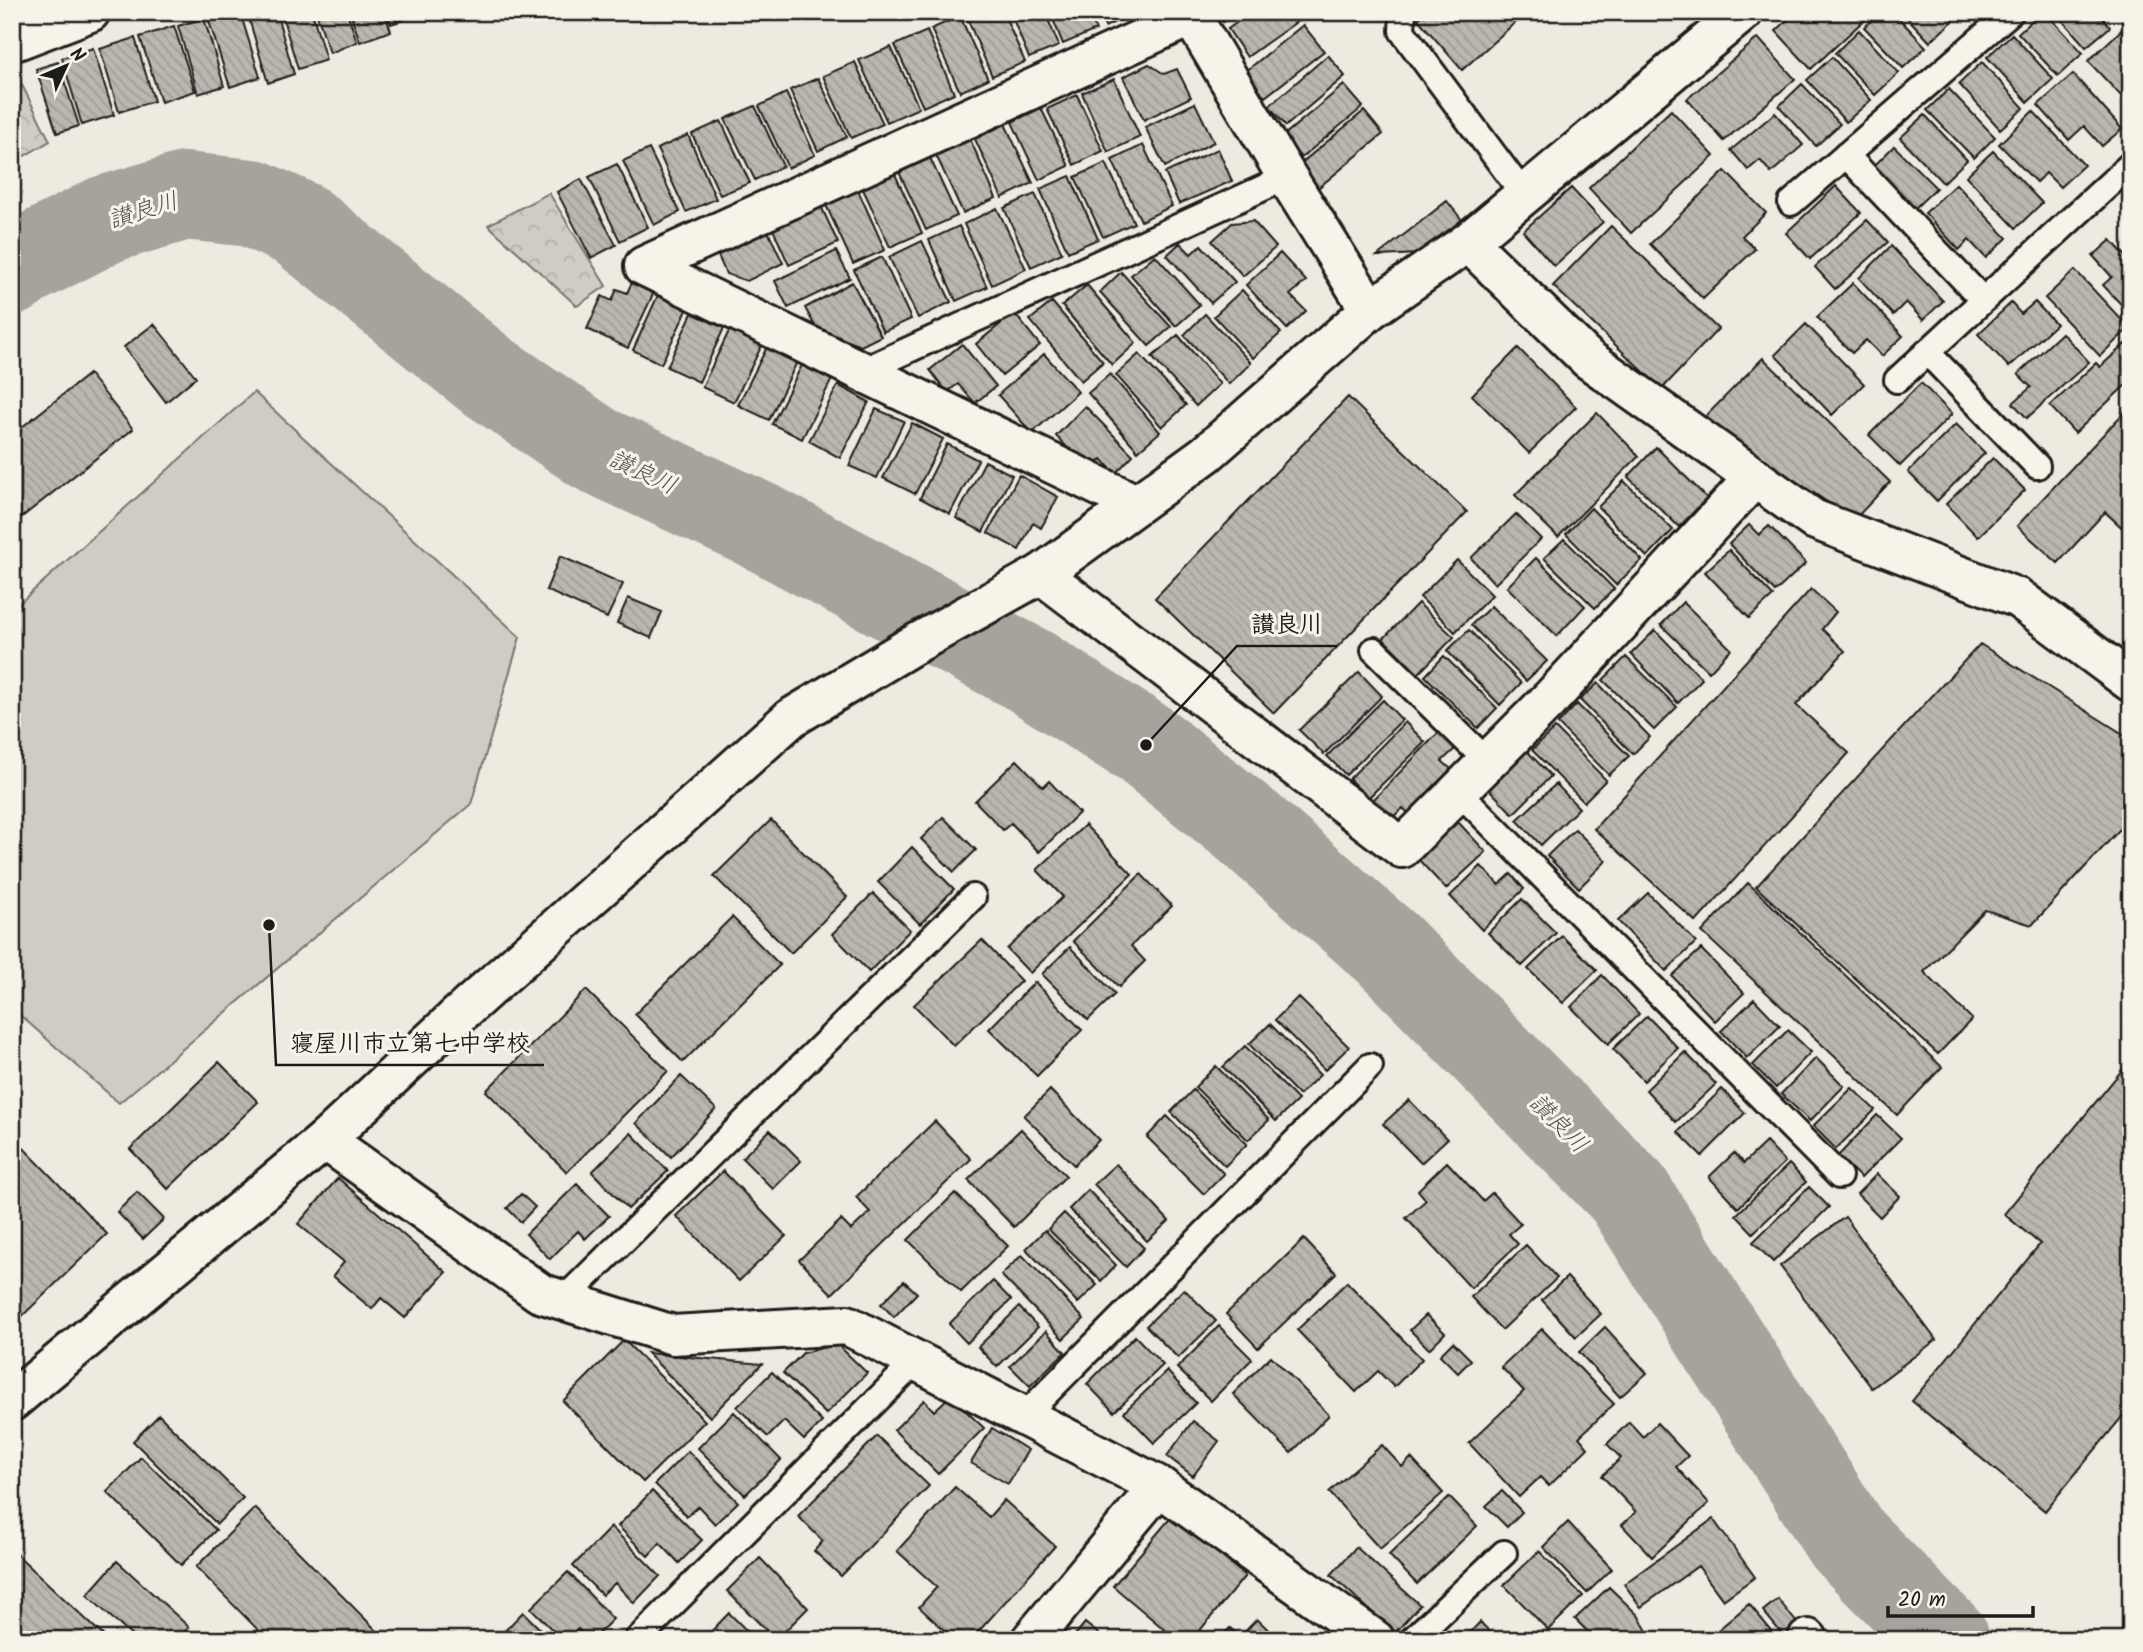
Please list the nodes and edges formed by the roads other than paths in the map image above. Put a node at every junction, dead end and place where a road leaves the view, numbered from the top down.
1 (90, 12) edge
2 (1403, 12) edge
3 (1743, 12) edge
4 (2011, 12) edge
5 (1191, 14) edge
6 (12, 42) edge
7 (1846, 155) junction
8 (2131, 164) edge
9 (1287, 177) junction
10 (1524, 195) junction
11 (1791, 203) dead end
12 (1468, 242) junction
13 (1983, 300) junction
14 (1370, 310) junction
15 (1927, 352) junction
16 (860, 372) junction
17 (1897, 380) dead end
18 (2037, 466) dead end
19 (1755, 477) junction
20 (1136, 504) junction
21 (1041, 573) junction
22 (1374, 650) dead end
23 (2131, 682) edge
24 (1488, 762) junction
25 (1458, 791) junction
26 (972, 897) dead end
27 (1370, 1066) dead end
28 (325, 1140) junction
29 (1839, 1176) dead end
30 (563, 1300) junction
31 (916, 1361) junction
32 (12, 1401) edge
33 (1023, 1417) junction
34 (1158, 1486) junction
35 (1504, 1553) dead end
36 (637, 1640) edge
37 (1031, 1640) edge
38 (1376, 1640) edge
39 (1412, 1640) edge

1 - 6 street
2 - 10 lane
3 - 10 street
4 - 7 lane
5 - 9 street
5 - 16 street
7 - 11 lane
7 - 13 lane
8 - 13 lane
9 - 14 street
9 - 16 lane
10 - 12 street
12 - 14 street
12 - 19 street
13 - 15 lane
14 - 20 street
15 - 17 lane
15 - 18 lane
16 - 20 street
19 - 23 street
19 - 24 street
20 - 21 street
21 - 25 street
21 - 28 street
22 - 24 lane
24 - 25 street
25 - 29 lane
26 - 30 lane
27 - 33 lane
28 - 30 street
28 - 32 street
30 - 31 street
31 - 33 street
31 - 36 lane
33 - 34 street
34 - 37 street
34 - 38 street
35 - 39 lane

